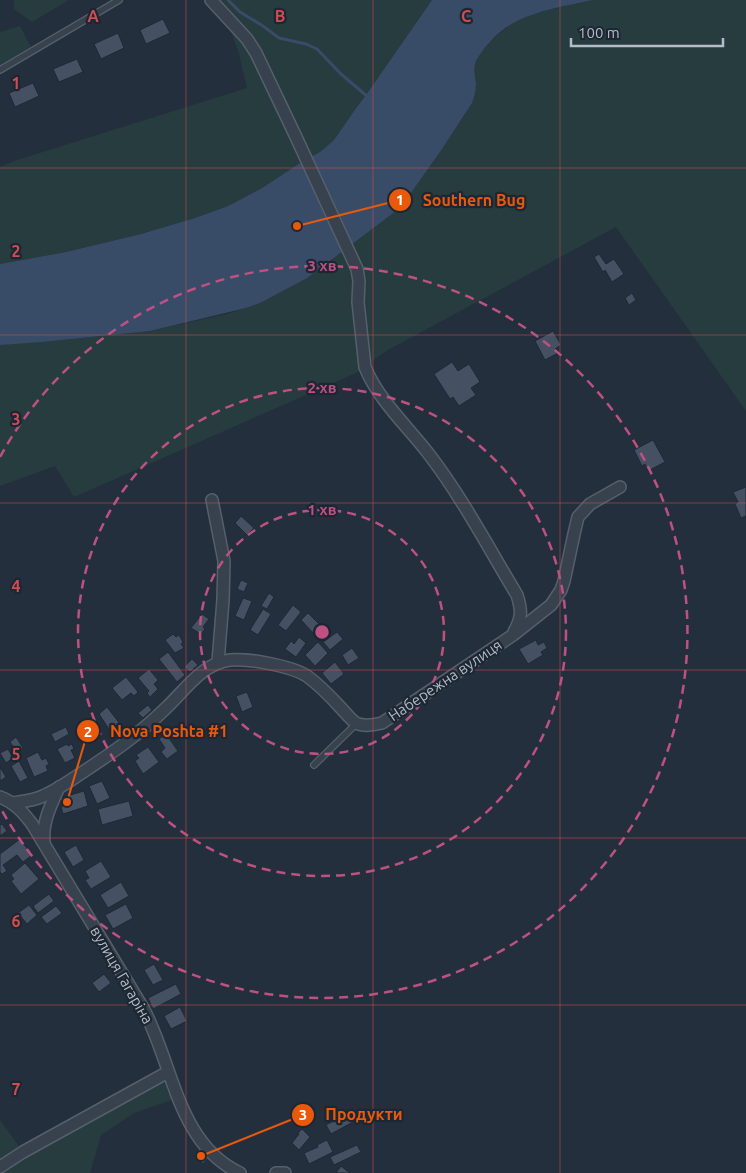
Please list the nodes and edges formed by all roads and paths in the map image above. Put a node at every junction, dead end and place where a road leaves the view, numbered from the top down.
1 (119, 0) edge
2 (210, 0) edge
3 (0, 70) edge
4 (620, 487) dead end
5 (212, 500) dead end
6 (512, 634) junction
7 (218, 662) junction
8 (357, 724) junction
9 (314, 765) dead end
10 (59, 787) junction
11 (0, 797) edge
12 (12, 803) junction
13 (44, 843) junction
14 (168, 1072) junction
15 (0, 1167) edge
16 (240, 1173) edge
17 (276, 1173) edge
18 (285, 1173) edge

1 - 3 lane
2 - 6 street
4 - 6 street, Набережна вулиця
5 - 7 street
6 - 8 street, Набережна вулиця
7 - 8 street
7 - 10 street
8 - 9 lane
10 - 12 street
10 - 13 street
11 - 12 street, вулиця Гагаріна
12 - 13 street, вулиця Гагаріна
13 - 14 street, вулиця Гагаріна
14 - 15 street
14 - 16 street, вулиця Гагаріна
17 - 18 street

